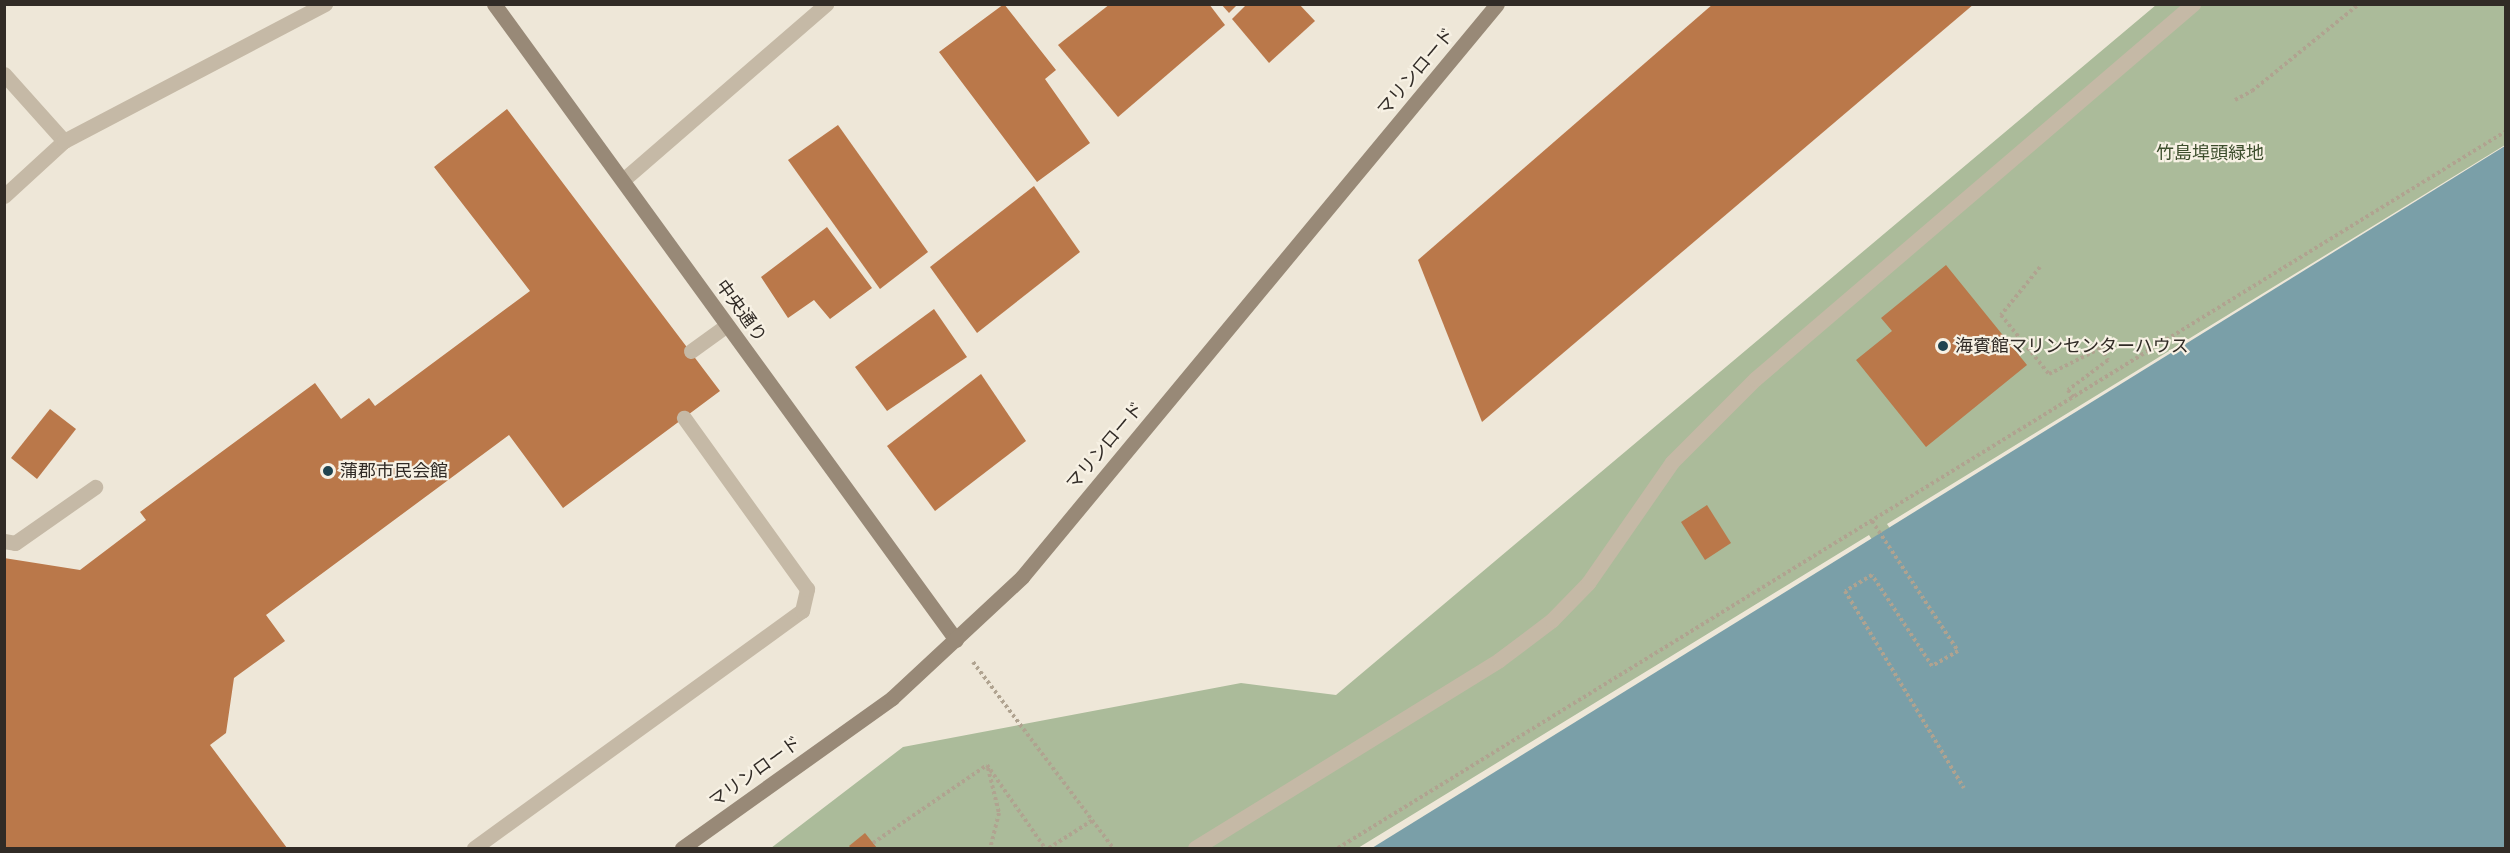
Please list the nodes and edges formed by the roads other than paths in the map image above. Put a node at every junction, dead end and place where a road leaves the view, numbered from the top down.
1 (325, 4) edge
2 (494, 4) edge
3 (826, 4) edge
4 (1497, 4) edge
5 (2193, 4) edge
6 (4, 74) edge
7 (64, 141) junction
8 (623, 180) junction
9 (4, 196) edge
10 (727, 325) junction
11 (691, 351) dead end
12 (684, 418) dead end
13 (95, 487) dead end
14 (4, 541) edge
15 (956, 640) junction
16 (474, 849) edge
17 (682, 849) edge
18 (1195, 849) edge

1 - 7 street
2 - 8 street, 中央通り
3 - 8 street
4 - 15 street, マリンロード
5 - 18 street
6 - 7 street
7 - 9 street
8 - 10 street, 中央通り
10 - 11 street
10 - 15 street, 中央通り
12 - 16 street
13 - 14 street
15 - 17 street, マリンロード

